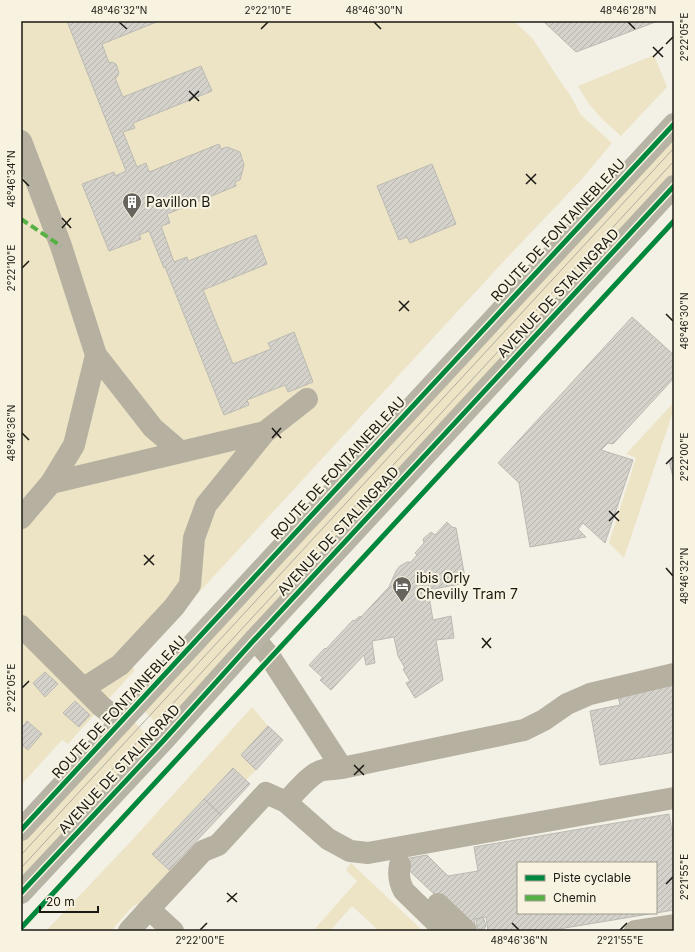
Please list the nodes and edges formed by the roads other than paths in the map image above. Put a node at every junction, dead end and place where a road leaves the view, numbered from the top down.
1 (674, 124) edge
2 (21, 141) edge
3 (674, 186) edge
4 (96, 355) junction
5 (307, 399) dead end
6 (265, 432) junction
7 (181, 452) junction
8 (51, 483) junction
9 (21, 518) edge
10 (21, 626) edge
11 (255, 639) junction
12 (674, 674) edge
13 (84, 688) junction
14 (121, 722) junction
15 (342, 768) junction
16 (674, 798) edge
17 (286, 802) junction
18 (21, 830) edge
19 (21, 893) edge
20 (149, 909) junction
21 (674, 925) edge
22 (129, 931) edge
23 (173, 931) edge
24 (445, 931) edge
25 (466, 931) edge
26 (635, 931) edge

1 - 14 main road, ROUTE DE FONTAINEBLEAU
2 - 4 lane
3 - 11 main road, AVENUE DE STALINGRAD
4 - 7 lane
4 - 8 lane
5 - 6 lane
6 - 7 lane
6 - 13 lane
7 - 8 lane
8 - 9 lane
10 - 13 lane
11 - 15 lane
11 - 19 main road, AVENUE DE STALINGRAD
12 - 15 lane
13 - 14 lane
14 - 18 main road, ROUTE DE FONTAINEBLEAU
15 - 17 lane
16 - 17 lane
17 - 20 lane
20 - 22 lane
20 - 23 lane
21 - 26 lane
24 - 25 lane

